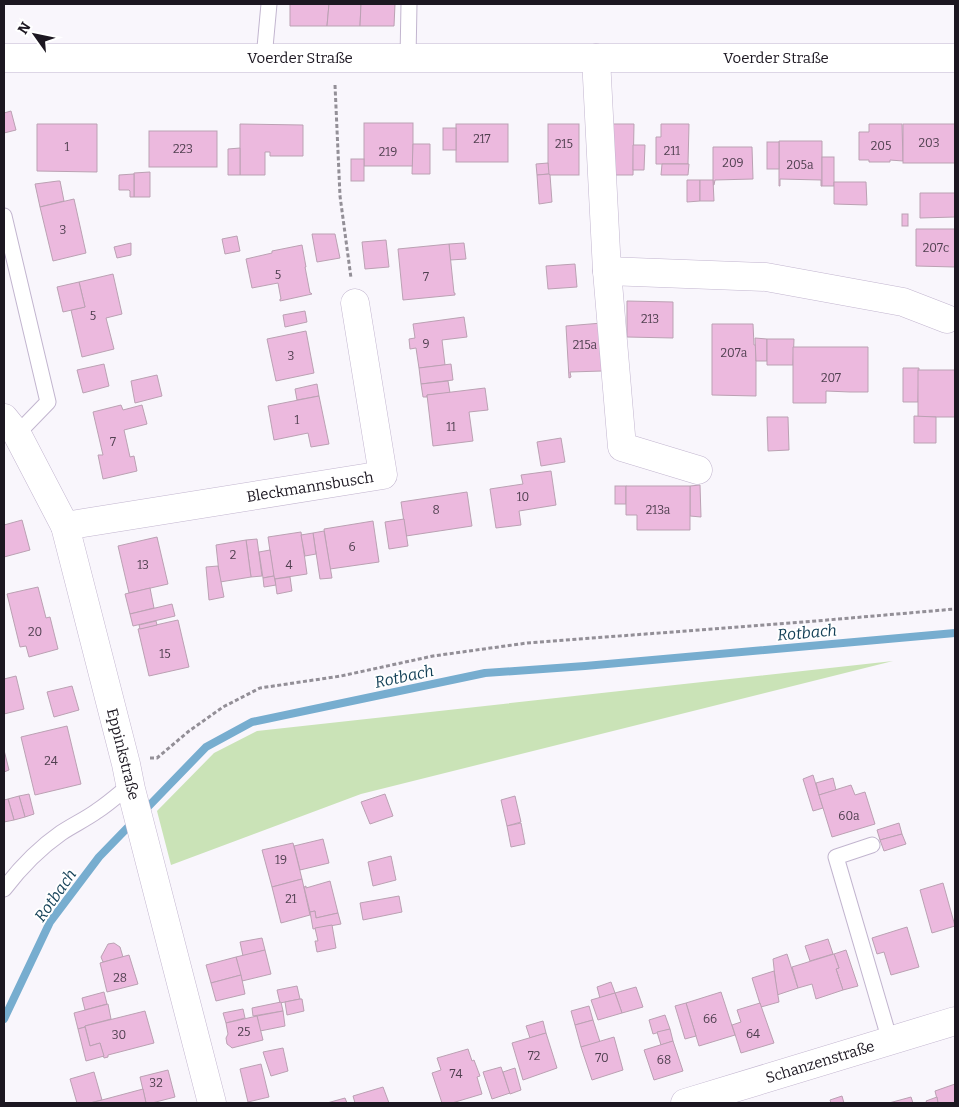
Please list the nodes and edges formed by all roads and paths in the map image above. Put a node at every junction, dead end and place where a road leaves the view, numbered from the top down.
1 (269, 4) edge
2 (409, 4) edge
3 (4, 58) edge
4 (264, 58) junction
5 (334, 58) junction
6 (408, 58) junction
7 (596, 58) junction
8 (955, 58) edge
9 (4, 216) edge
10 (607, 271) junction
11 (355, 303) joint
12 (947, 319) dead end
13 (10, 426) edge
14 (698, 470) dead end
15 (65, 526) junction
16 (955, 609) edge
17 (129, 779) junction
18 (872, 845) dead end
19 (4, 890) edge
20 (955, 1021) edge
21 (890, 1040) junction
22 (212, 1103) edge
23 (685, 1103) edge

1 - 4 lane
2 - 6 lane
3 - 4 street, Voerder Straße
4 - 5 street, Voerder Straße
5 - 6 street, Voerder Straße
5 - 11 path
6 - 7 street, Voerder Straße
7 - 8 street, Voerder Straße
7 - 10 street
9 - 13 lane
10 - 12 street
10 - 14 street
11 - 15 street, Bleckmannsbusch
13 - 15 street, Eppinkstraße
15 - 17 street, Eppinkstraße
16 - 17 path
17 - 19 lane
17 - 22 street, Eppinkstraße
18 - 21 lane
20 - 21 street, Schanzenstraße
21 - 23 street, Schanzenstraße

